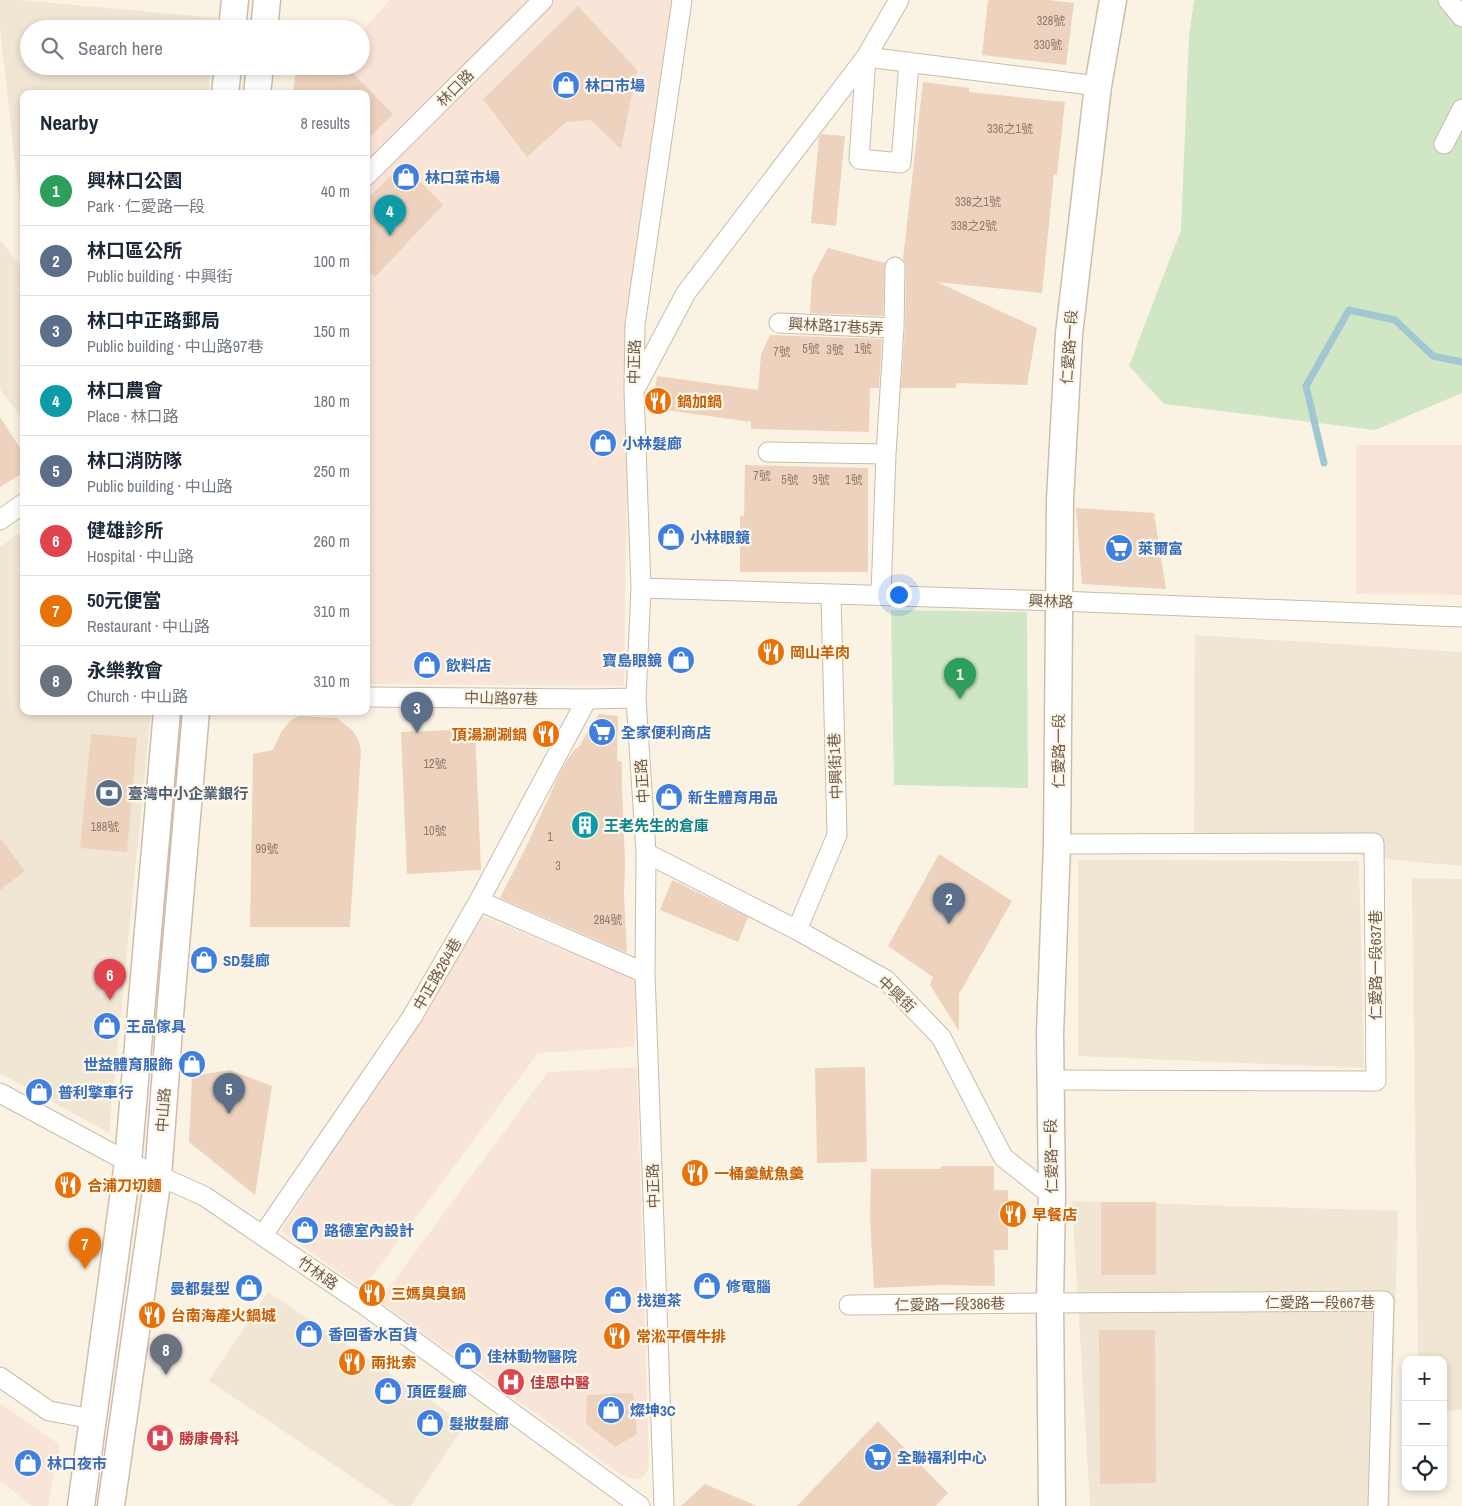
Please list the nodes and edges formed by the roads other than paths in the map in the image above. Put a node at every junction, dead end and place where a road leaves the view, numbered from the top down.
1 (235, 0) edge
2 (267, 0) edge
3 (543, 0) edge
4 (682, 0) edge
5 (899, 0) edge
6 (1113, 0) edge
7 (1448, 0) edge
8 (1462, 17) edge
9 (233, 20) edge
10 (265, 20) edge
11 (866, 57) junction
12 (909, 62) junction
13 (227, 75) edge
14 (259, 75) edge
15 (1098, 86) junction
16 (225, 90) edge
17 (257, 90) edge
18 (1462, 109) edge
19 (1444, 144) dead end
20 (370, 172) edge
21 (895, 267) dead end
22 (779, 323) dead end
23 (894, 328) junction
24 (634, 390) junction
25 (768, 452) dead end
26 (886, 454) junction
27 (20, 506) edge
28 (0, 520) edge
29 (641, 588) junction
30 (831, 595) junction
31 (881, 595) junction
32 (1059, 601) junction
33 (1462, 617) edge
34 (370, 697) edge
35 (636, 698) junction
36 (587, 699) junction
37 (166, 715) edge
38 (196, 715) edge
39 (1057, 844) junction
40 (646, 853) junction
41 (479, 901) junction
42 (797, 930) junction
43 (645, 973) junction
44 (1051, 1080) junction
45 (0, 1092) edge
46 (128, 1162) junction
47 (158, 1176) junction
48 (1052, 1196) junction
49 (263, 1235) junction
50 (1050, 1303) junction
51 (849, 1306) dead end
52 (0, 1378) edge
53 (93, 1419) junction
54 (81, 1506) edge
55 (111, 1506) edge
56 (640, 1506) edge
57 (664, 1506) edge
58 (1052, 1506) edge
59 (1378, 1506) edge

1 - 9 main road
2 - 10 main road
3 - 20 street, 林口路
4 - 24 street, 中正路
5 - 11 street
6 - 15 main road, 仁愛路一段
7 - 8 street
11 - 12 street
11 - 12 street
11 - 24 street
12 - 15 street
13 - 16 main road
14 - 17 main road
15 - 32 main road, 仁愛路一段
18 - 19 street
21 - 23 street
22 - 23 street, 興林路17巷5弄
23 - 26 street
24 - 29 street, 中正路
25 - 26 street
26 - 31 street
27 - 28 street
29 - 30 street, 興林路
29 - 35 street, 中正路
30 - 31 street, 興林路
30 - 42 street, 中興街1巷
31 - 32 street, 興林路
32 - 33 street, 興林路
32 - 39 main road, 仁愛路一段
34 - 36 street, 中山路97巷
35 - 36 street, 中山路97巷
35 - 40 street, 中正路
36 - 41 street, 中正路264巷
37 - 46 main road, 中山路
38 - 47 main road, 中山路
39 - 44 main road, 仁愛路一段
39 - 44 street, 仁愛路一段637巷
40 - 42 street, 中興街
40 - 43 street, 中正路
41 - 43 street
41 - 49 street, 中正路264巷
42 - 48 street, 中興街
43 - 57 street, 中正路
44 - 48 main road, 仁愛路一段
45 - 46 street, 竹林路
46 - 47 street, 竹林路
46 - 53 main road, 中山路
47 - 49 street, 竹林路
47 - 55 main road, 中山路
48 - 50 main road, 仁愛路一段
49 - 56 street, 竹林路
50 - 51 street, 仁愛路一段386巷
50 - 58 main road, 仁愛路一段
50 - 59 street, 仁愛路一段667巷
52 - 53 street
53 - 54 main road, 中山路

